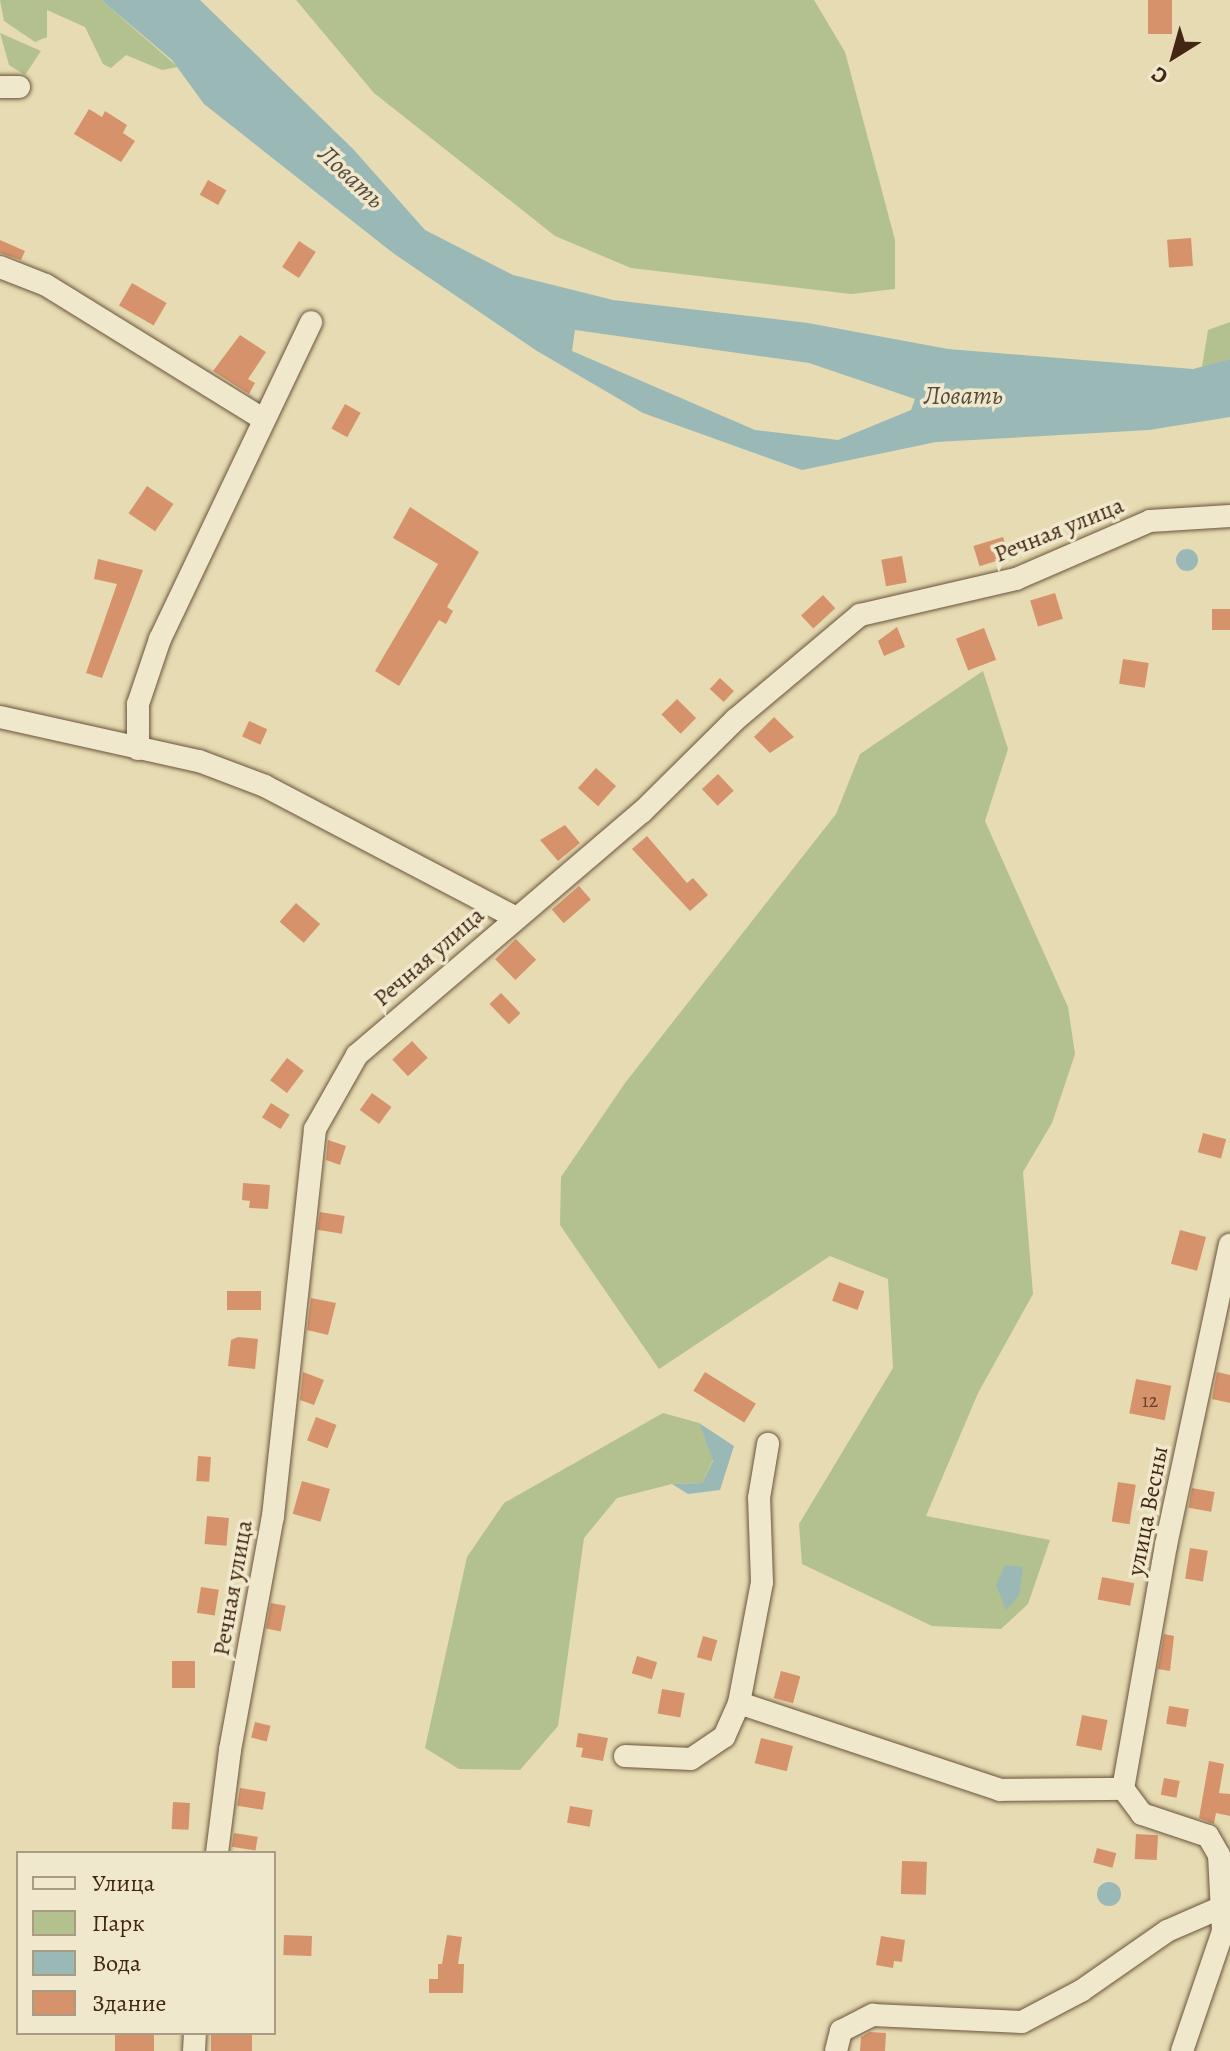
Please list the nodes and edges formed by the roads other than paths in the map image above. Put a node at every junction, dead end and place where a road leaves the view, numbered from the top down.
1 (0, 267) edge
2 (311, 322) dead end
3 (263, 419) junction
4 (1230, 516) edge
5 (0, 717) edge
6 (138, 749) junction
7 (514, 917) junction
8 (1230, 1245) edge
9 (768, 1444) dead end
10 (739, 1703) junction
11 (625, 1756) dead end
12 (1123, 1789) junction
13 (217, 1851) edge
14 (1220, 1908) junction
15 (1227, 1932) edge
16 (836, 2051) edge
17 (1182, 2051) edge

1 - 3 street
2 - 3 street
3 - 6 street
4 - 7 street, Речная улица
5 - 6 street
6 - 7 street
7 - 13 street, Речная улица
8 - 12 street, улица Весны
9 - 10 street
10 - 11 street
10 - 12 street
12 - 14 street
14 - 15 street
14 - 16 street
15 - 17 street

